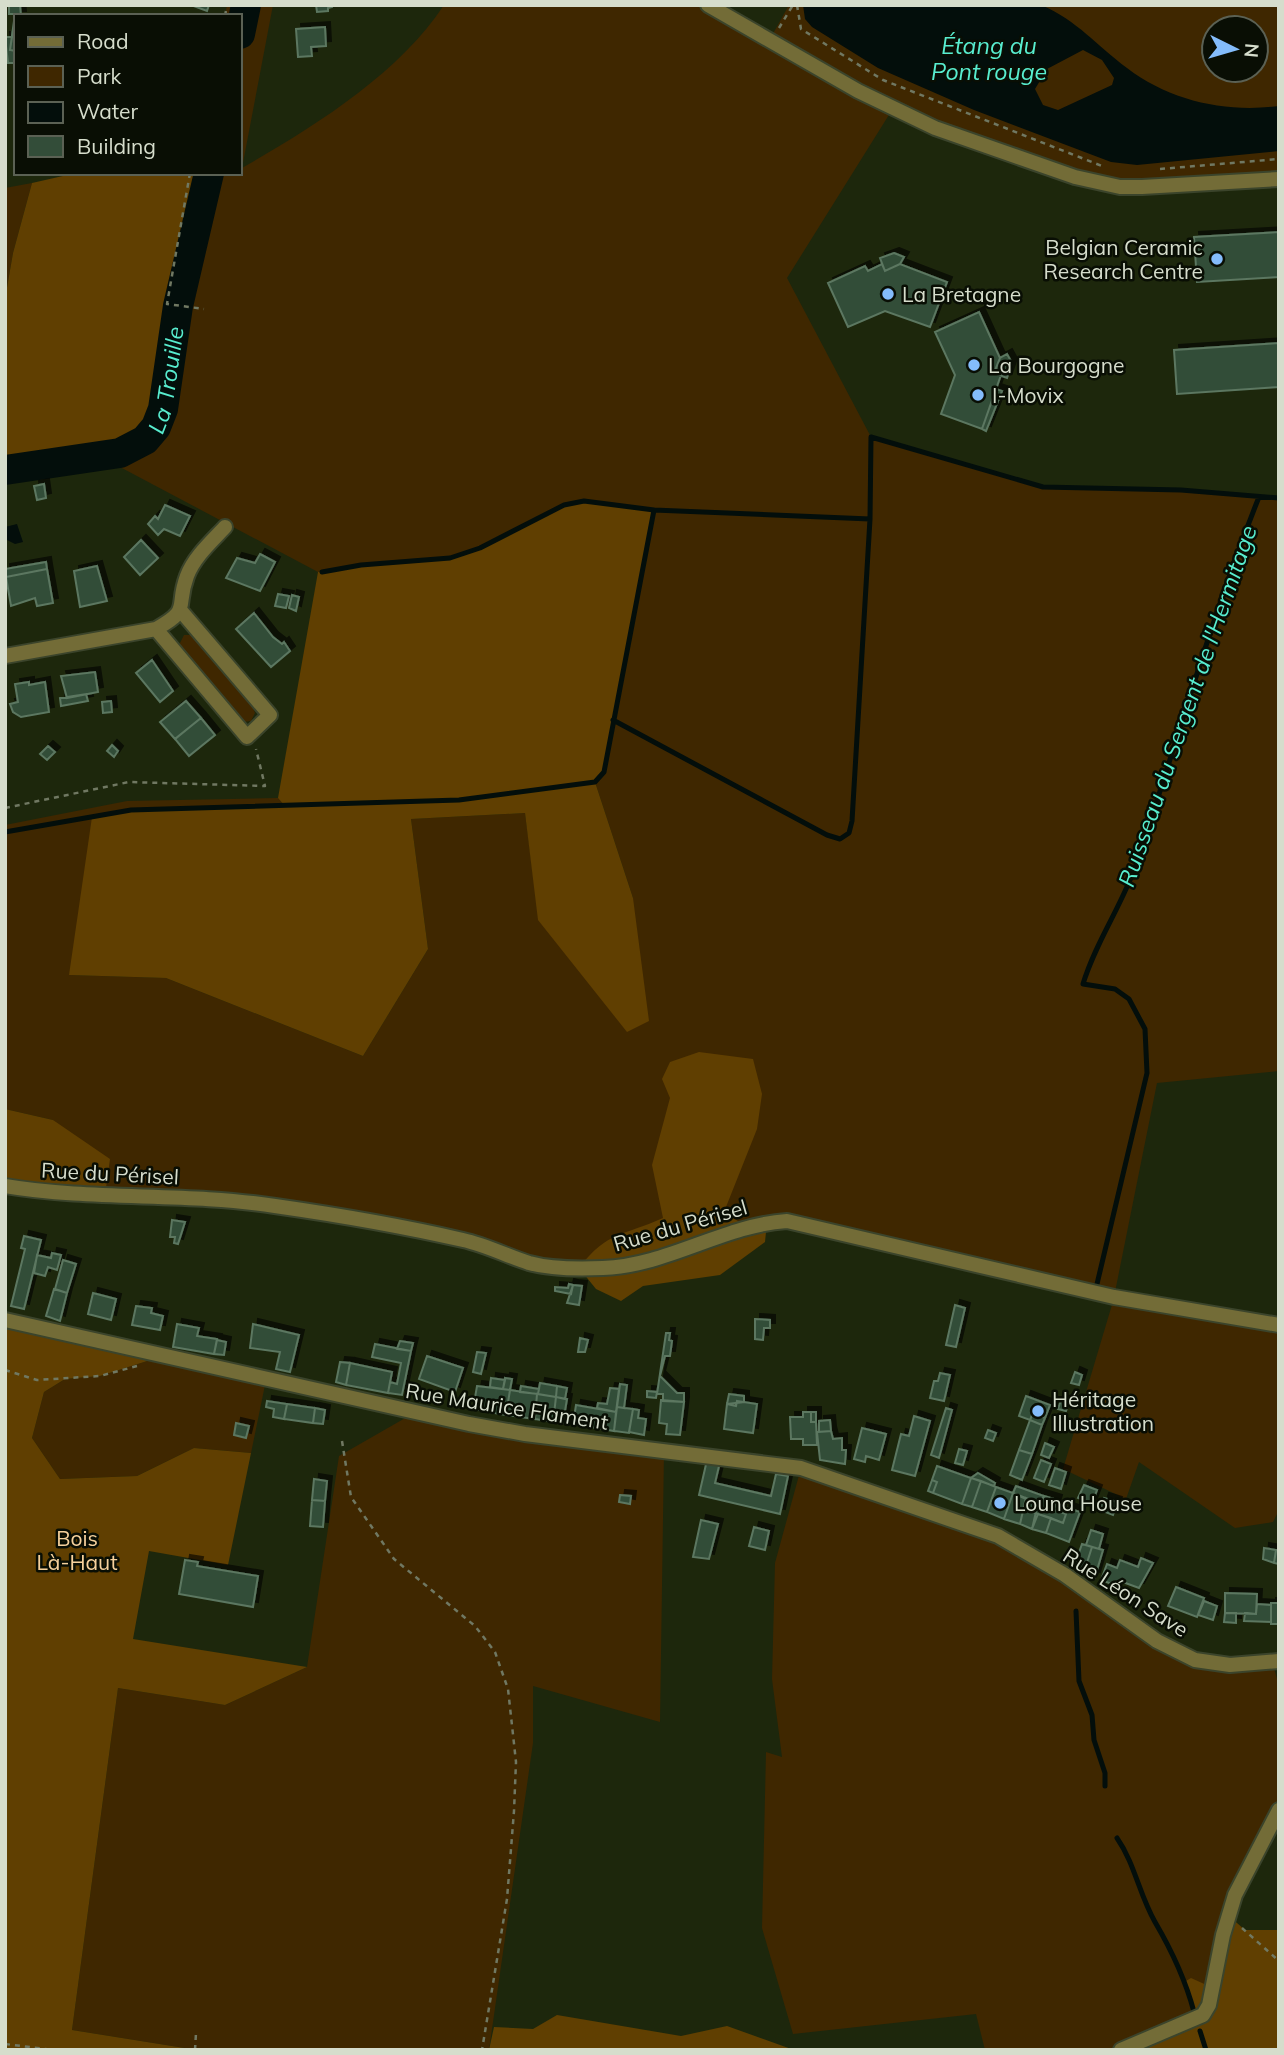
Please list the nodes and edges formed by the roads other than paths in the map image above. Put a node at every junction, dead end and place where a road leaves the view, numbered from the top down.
1 (708, 5) edge
2 (1279, 179) edge
3 (225, 527) dead end
4 (181, 611) junction
5 (156, 629) junction
6 (5, 656) edge
7 (5, 1186) edge
8 (5, 1320) edge
9 (1279, 1325) edge
10 (998, 1536) joint
11 (1279, 1661) edge
12 (1279, 1810) edge
13 (1121, 2050) edge

1 - 2 street
3 - 4 street
4 - 5 street
4 - 5 street
5 - 6 street
7 - 9 street, Rue du Périsel
8 - 10 street, Rue Maurice Flament
10 - 11 street, Rue Léon Save
12 - 13 street

